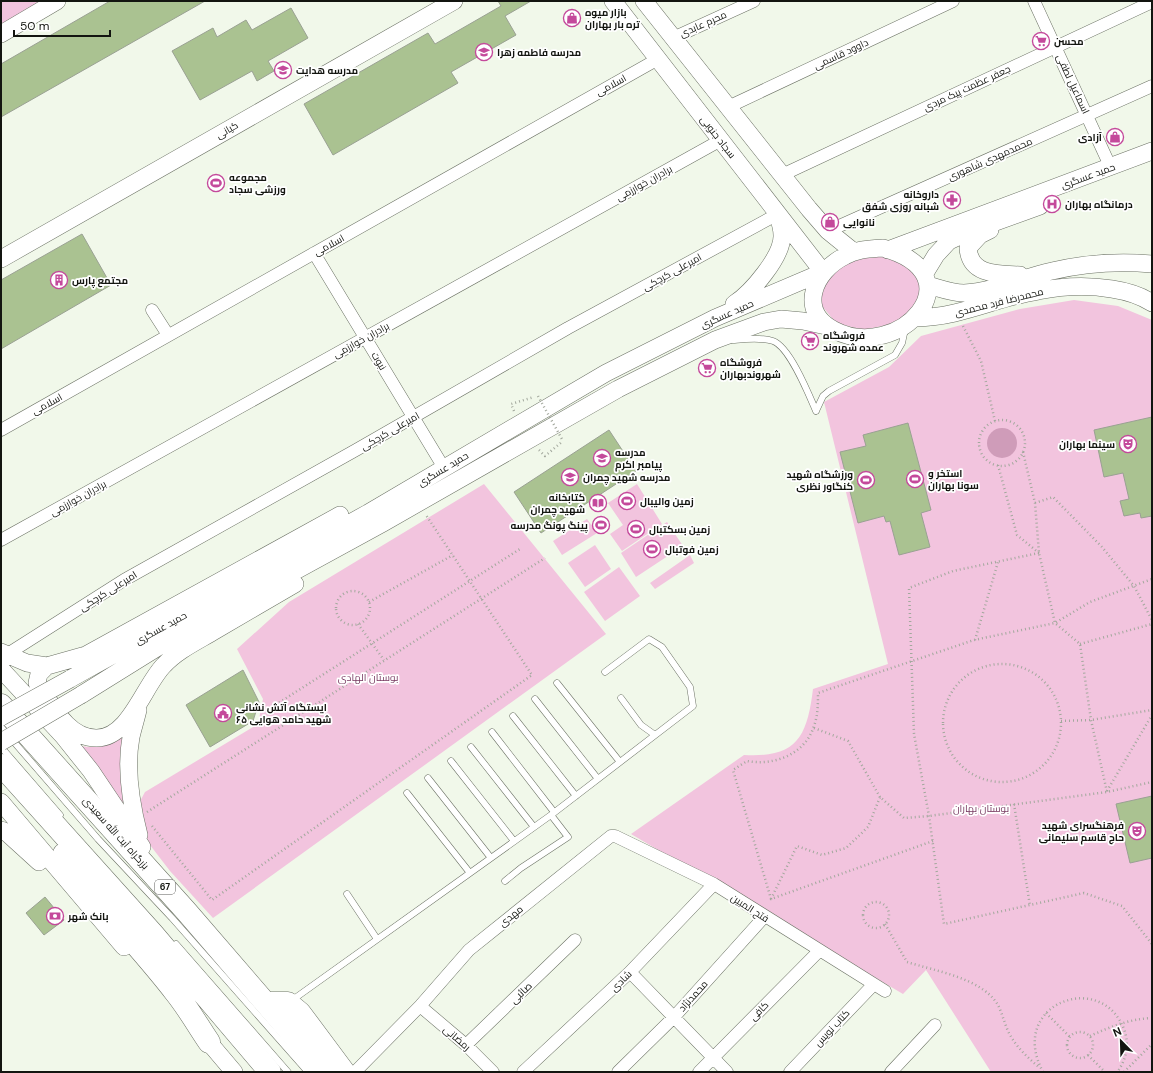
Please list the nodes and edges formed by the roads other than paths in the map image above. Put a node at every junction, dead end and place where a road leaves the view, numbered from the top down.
1 (58, 1) edge
2 (454, 1) edge
3 (613, 1) edge
4 (644, 1) edge
5 (754, 1) edge
6 (953, 1) edge
7 (1034, 1) edge
8 (1152, 2) edge
9 (1, 34) edge
10 (673, 38) junction
11 (1055, 46) junction
12 (658, 59) junction
13 (1152, 86) edge
14 (728, 107) junction
15 (1087, 116) junction
16 (721, 140) junction
17 (1152, 151) edge
18 (1152, 162) edge
19 (1112, 168) junction
20 (782, 175) junction
21 (778, 214) junction
22 (1014, 216) junction
23 (828, 231) junction
24 (888, 250) junction
25 (854, 252) junction
26 (314, 253) junction
27 (1, 259) edge
28 (1152, 264) edge
29 (823, 272) junction
30 (1032, 275) junction
31 (926, 279) junction
32 (1152, 303) edge
33 (152, 310) dead end
34 (715, 318) junction
35 (911, 322) junction
36 (826, 326) junction
37 (168, 335) junction
38 (365, 338) junction
39 (715, 340) junction
40 (414, 417) junction
41 (1, 430) edge
42 (440, 470) junction
43 (460, 480) junction
44 (1, 540) edge
45 (3, 658) edge
46 (47, 666) junction
47 (605, 672) dead end
48 (557, 682) dead end
49 (142, 697) junction
50 (621, 698) dead end
51 (535, 700) dead end
52 (1, 705) edge
53 (513, 716) dead end
54 (1, 717) edge
55 (1, 727) edge
56 (492, 732) dead end
57 (655, 735) junction
58 (1, 742) edge
59 (1, 747) edge
60 (471, 747) dead end
61 (451, 761) dead end
62 (620, 762) junction
63 (1, 765) edge
64 (428, 778) dead end
65 (598, 779) junction
66 (407, 793) dead end
67 (576, 796) junction
68 (29, 798) junction
69 (1, 802) edge
70 (553, 814) junction
71 (67, 822) dead end
72 (534, 827) junction
73 (1, 830) edge
74 (611, 836) joint
75 (514, 841) junction
76 (491, 858) junction
77 (470, 872) junction
78 (505, 881) dead end
79 (714, 884) junction
80 (347, 894) dead end
81 (93, 913) junction
82 (764, 917) junction
83 (171, 939) dead end
84 (377, 939) junction
85 (575, 940) dead end
86 (819, 951) junction
87 (630, 972) junction
88 (874, 984) junction
89 (885, 991) dead end
90 (266, 1003) junction
91 (288, 1003) junction
92 (420, 1006) junction
93 (674, 1017) junction
94 (936, 1025) dead end
95 (209, 1042) junction
96 (466, 1045) junction
97 (713, 1058) junction
98 (234, 1072) edge
99 (270, 1072) edge
100 (288, 1072) edge
101 (308, 1072) edge
102 (325, 1072) edge
103 (344, 1072) edge
104 (355, 1072) edge
105 (493, 1072) edge
106 (523, 1072) edge
107 (618, 1072) edge
108 (699, 1072) edge
109 (727, 1072) edge
110 (790, 1072) edge
111 (891, 1072) edge

1 - 9 main road
2 - 27 main road, کیانی
3 - 12 main road, سجاد جنوبی
4 - 10 main road
5 - 10 street, محرم عابدی
6 - 14 street, داوود قاسمی
7 - 11 street, اسماعیل لطفی
8 - 11 street, جعفر عظمت پیک مردی
10 - 14 main road
11 - 15 street, اسماعیل لطفی
11 - 20 street, جعفر عظمت پیک مردی
12 - 16 main road, سجاد جنوبی
12 - 26 street, اسلامی
13 - 15 street, محمدمهدی شاهوری
14 - 20 main road
15 - 19 street, اسماعیل لطفی
15 - 23 street, محمدمهدی شاهوری
16 - 21 main road, سجاد جنوبی
16 - 38 street, برادران خوارزمی
17 - 19 main road, حمید عسگری
18 - 22 main road, حمید عسگری
19 - 24 main road, حمید عسگری
20 - 23 main road
21 - 29 main road, سجاد جنوبی
21 - 34 main road
21 - 40 street, امیرعلی کرچکی
22 - 30 main road
22 - 31 main road, حمید عسگری
23 - 25 main road
24 - 25 main road
24 - 31 main road
25 - 29 main road
26 - 37 street, اسلامی
26 - 38 street, نبوت
28 - 30 main road, محمدرضا فرد محمدی
29 - 34 main road, حمید عسگری
29 - 36 main road
30 - 31 main road, محمدرضا فرد محمدی
31 - 35 main road
32 - 35 main road, محمدرضا فرد محمدی
33 - 37 street
34 - 42 main road, حمید عسگری
35 - 36 main road
35 - 39 lane
36 - 39 main road, حمید عسگری
37 - 41 street, اسلامی
38 - 40 street, نبوت
38 - 44 street, برادران خوارزمی
39 - 43 main road, حمید عسگری
40 - 42 street, نبوت
40 - 45 street, امیرعلی کرچکی
42 - 46 main road
42 - 54 main road, حمید عسگری, bridge
43 - 49 main road
43 - 58 main road, حمید عسگری, bridge
45 - 46 main road
45 - 49 main road
46 - 49 main road
47 - 57 lane
48 - 62 lane
50 - 57 lane
51 - 65 lane
52 - 90 highway, بزرگراه آیت الله سعیدی / 67
53 - 67 lane
55 - 101 lane
56 - 70 lane
57 - 62 lane
59 - 71 lane
60 - 72 lane
61 - 75 lane
62 - 65 lane
63 - 68 highway
64 - 76 lane
65 - 67 lane
66 - 77 lane
67 - 70 lane
68 - 95 highway
68 - 99 highway
69 - 81 main road
70 - 72 lane
70 - 78 lane
72 - 75 lane
73 - 81 main road
74 - 79 street, فتح المبین
74 - 92 street, مهدی
75 - 76 lane
76 - 77 lane
77 - 84 lane
79 - 82 street, فتح المبین
79 - 87 street, شادی
80 - 84 lane
81 - 95 main road
82 - 86 street, فتح المبین
82 - 93 street, محمدنژاد
83 - 100 lane
84 - 91 lane
85 - 96 street, صائبی
86 - 88 street, فتح المبین
86 - 97 street, کافی
87 - 93 street
87 - 106 street, شادی
88 - 89 street, فتح المبین
88 - 110 street, کتاب نویس
90 - 91 highway
90 - 102 highway, بزرگراه آیت الله سعیدی / 67
91 - 103 highway
92 - 96 street, رمضانی
92 - 104 street, مهدی
93 - 97 street
93 - 107 street, محمدنژاد
94 - 111 street
95 - 98 main road
96 - 105 street, رمضانی
97 - 108 street, کافی
97 - 109 street

